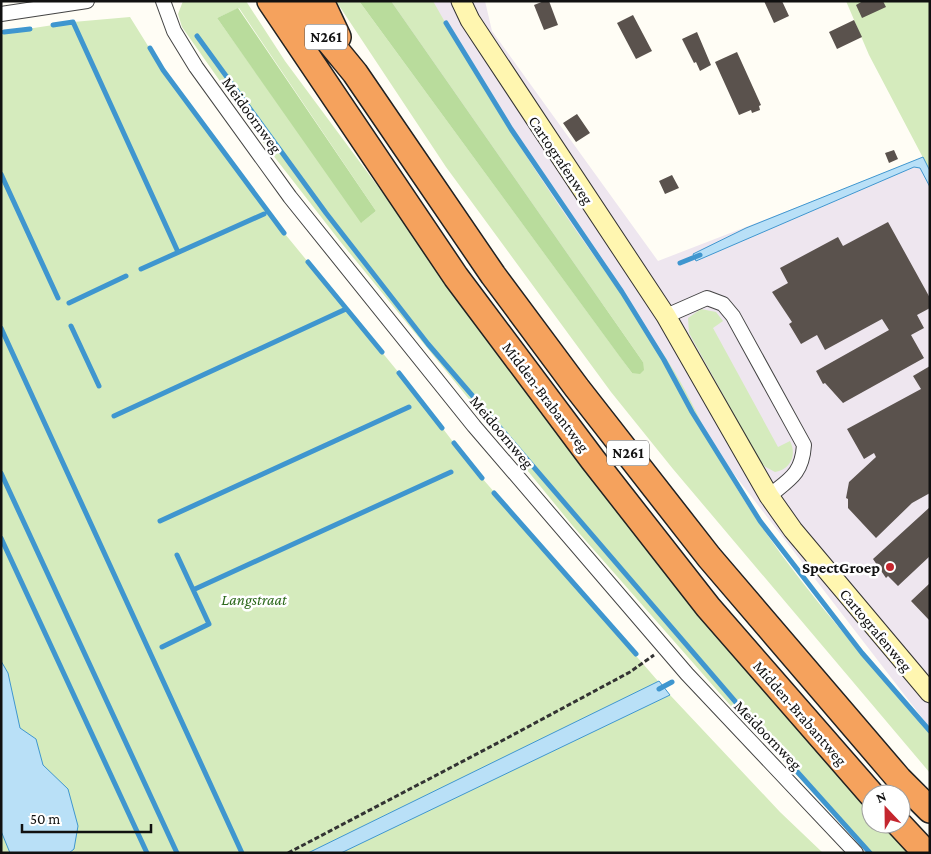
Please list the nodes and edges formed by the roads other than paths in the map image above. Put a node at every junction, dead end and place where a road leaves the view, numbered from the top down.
1 (87, 1) edge
2 (163, 1) edge
3 (270, 1) edge
4 (296, 1) edge
5 (321, 1) edge
6 (461, 1) edge
7 (1, 14) edge
8 (355, 73) junction
9 (666, 316) junction
10 (769, 496) junction
11 (930, 693) edge
12 (862, 784) edge
13 (930, 810) edge
14 (908, 834) edge
15 (856, 853) edge
16 (926, 853) edge

1 - 7 street
2 - 15 street, Meidoornweg
3 - 12 highway, Midden-Brabantweg / N261
4 - 8 highway, N261
5 - 8 highway, N261
6 - 9 street, Cartografenweg
8 - 13 highway, Midden-Brabantweg / N261
9 - 10 street, Cartografenweg
9 - 10 street
10 - 11 street, Cartografenweg
14 - 16 highway

